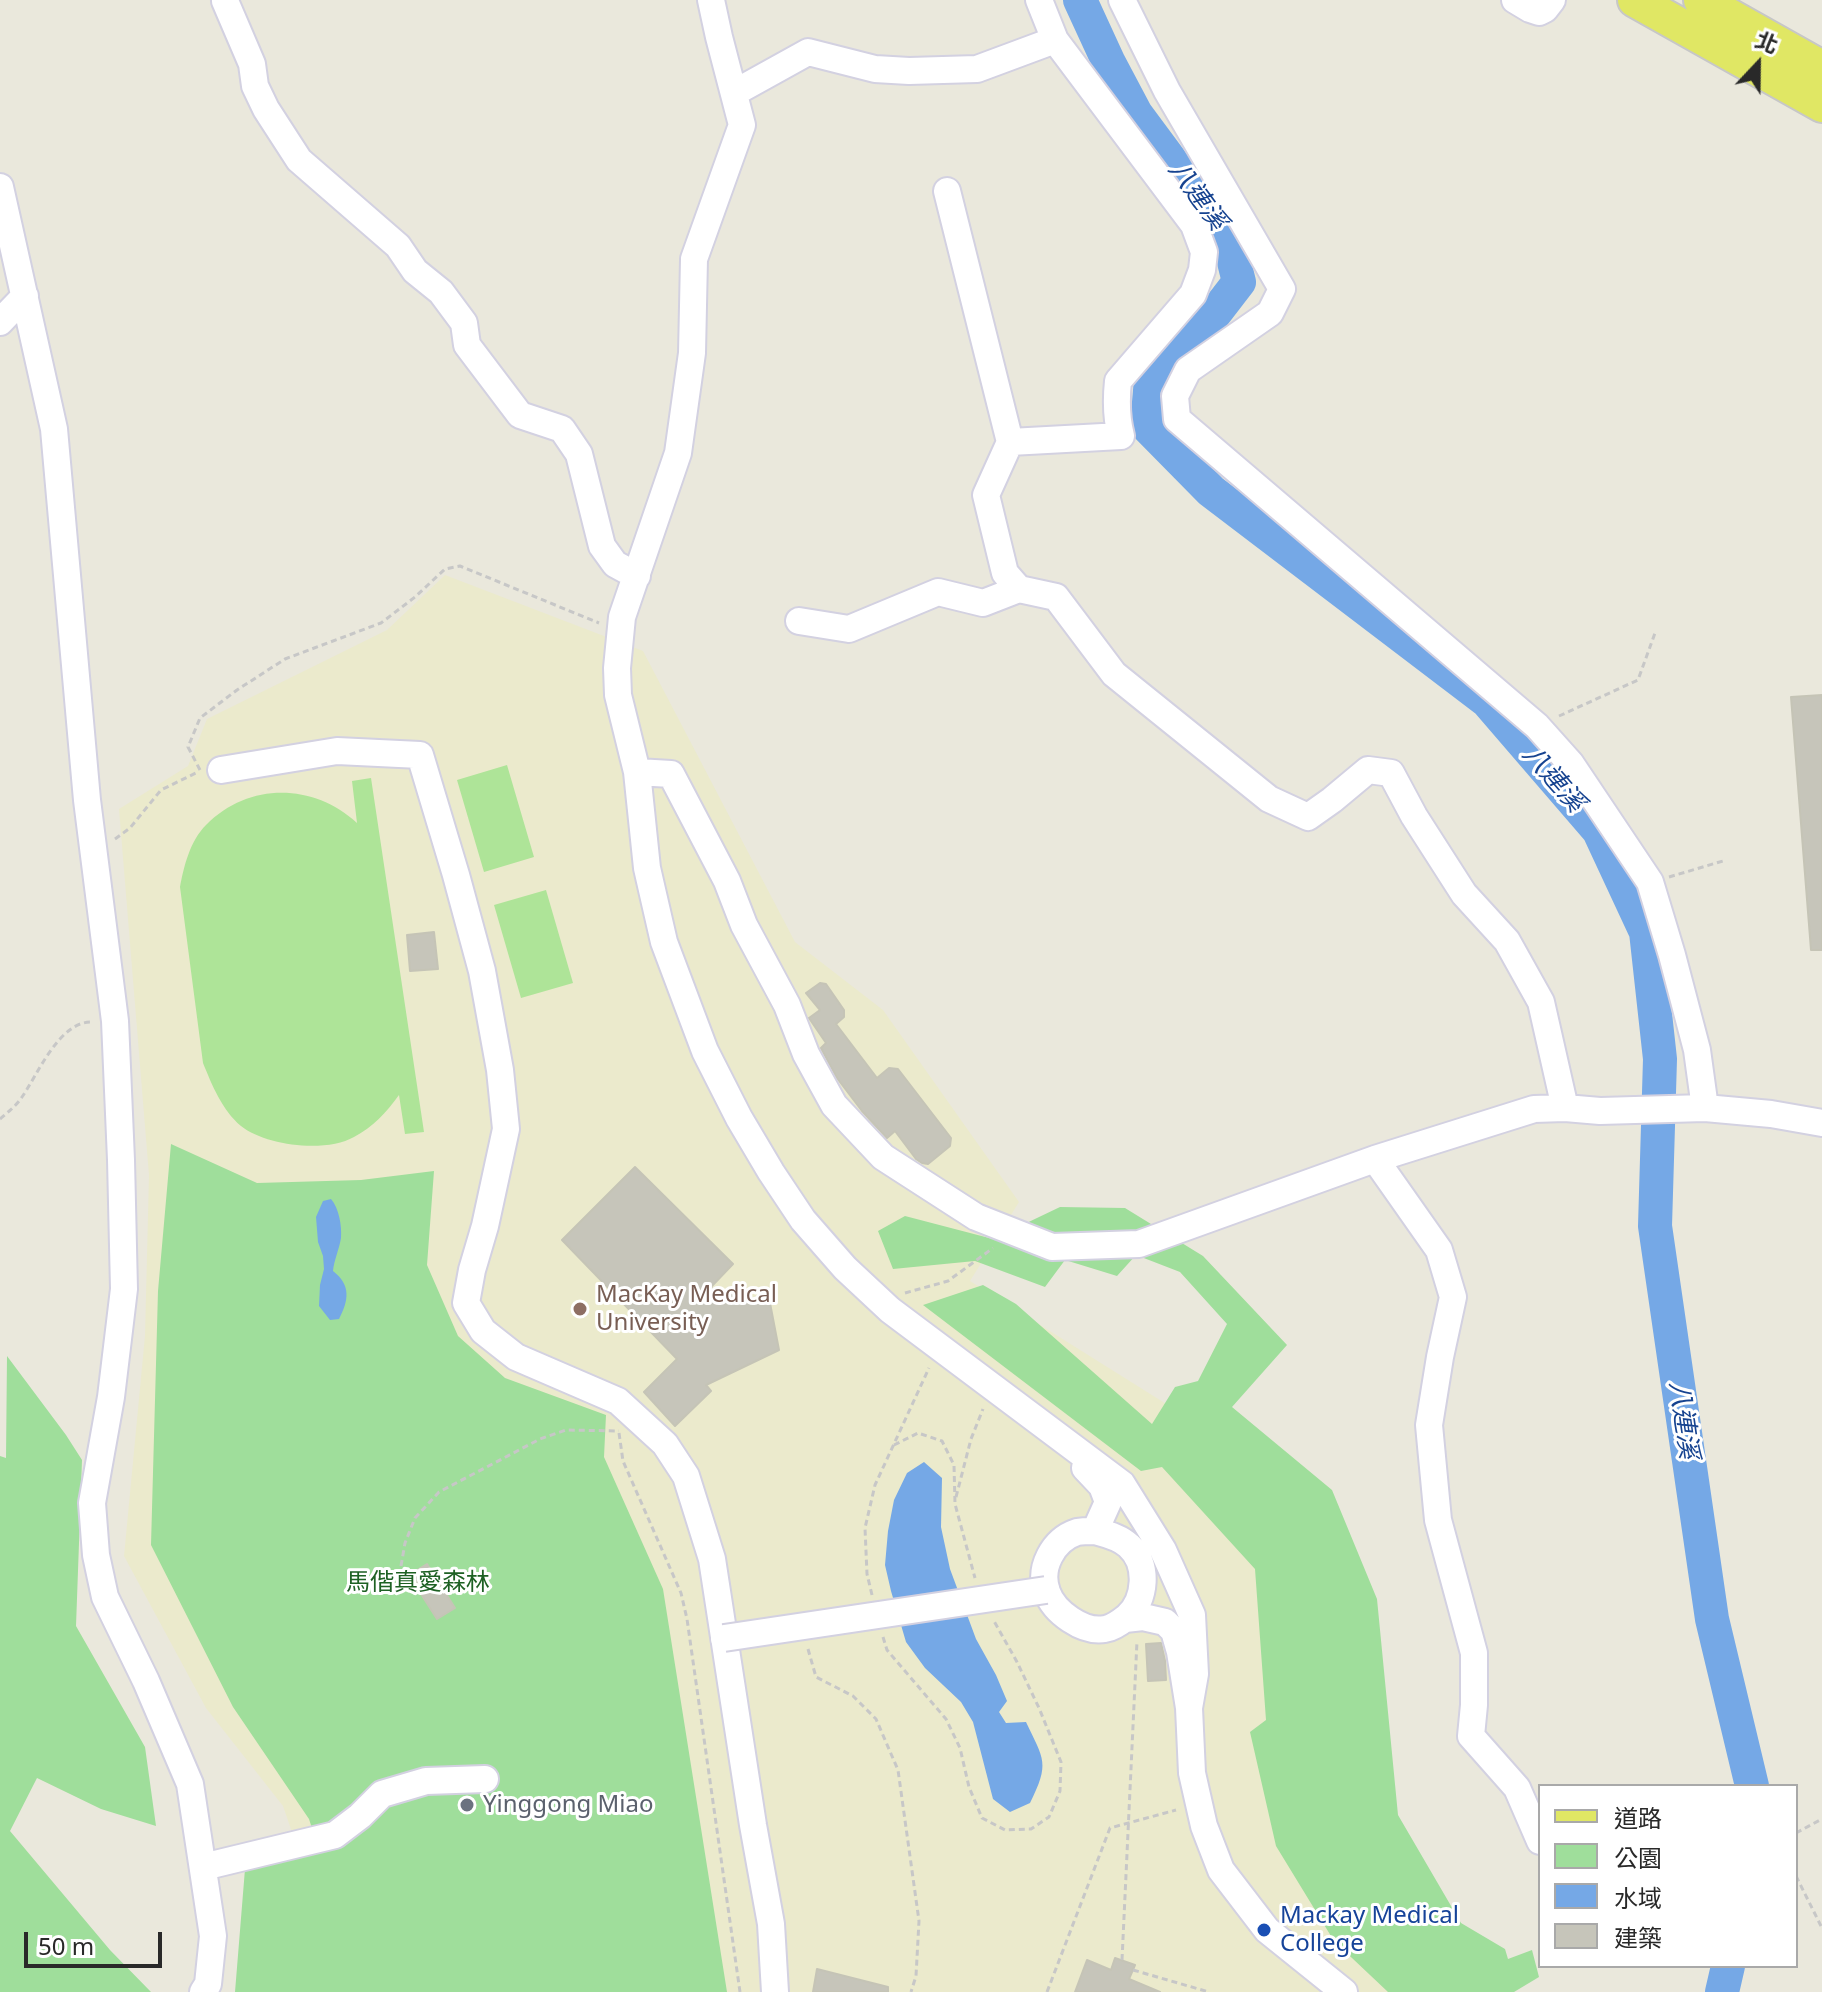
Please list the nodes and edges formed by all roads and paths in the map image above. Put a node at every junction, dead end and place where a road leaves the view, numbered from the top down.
1 (225, 0) edge
2 (711, 0) edge
3 (1039, 0) edge
4 (1122, 0) edge
5 (1515, 0) edge
6 (1552, 0) edge
7 (1635, 0) edge
8 (1701, 0) edge
9 (1055, 40) junction
10 (1822, 68) edge
11 (734, 93) junction
12 (1822, 105) edge
13 (0, 187) edge
14 (947, 191) dead end
15 (25, 296) junction
16 (0, 322) edge
17 (1010, 442) junction
18 (637, 576) junction
19 (1019, 589) junction
20 (799, 621) dead end
21 (621, 632) junction
22 (1655, 633) dead end
23 (1537, 726) junction
24 (210, 770) junction
25 (637, 772) junction
26 (92, 845) junction
27 (1723, 861) dead end
28 (1650, 882) junction
29 (115, 1021) junction
30 (1565, 1108) junction
31 (1705, 1108) junction
32 (0, 1119) edge
33 (1822, 1123) edge
34 (1375, 1159) junction
35 (1021, 1235) junction
36 (878, 1299) junction
37 (992, 1387) junction
38 (624, 1421) junction
39 (1066, 1442) junction
40 (955, 1504) dead end
41 (1095, 1531) junction
42 (1152, 1557) junction
43 (401, 1566) dead end
44 (1046, 1590) junction
45 (1132, 1618) junction
46 (801, 1627) junction
47 (724, 1638) junction
48 (1189, 1708) junction
49 (485, 1779) dead end
50 (1199, 1803) junction
51 (1822, 1819) edge
52 (1129, 1823) junction
53 (1798, 1832) edge
54 (1538, 1836) edge
55 (203, 1867) junction
56 (1798, 1880) edge
57 (1822, 1928) edge
58 (1122, 1960) dead end
59 (1133, 1970) dead end
60 (1314, 1984) edge
61 (203, 1992) edge
62 (740, 1992) edge
63 (775, 1992) edge
64 (911, 1992) edge
65 (1047, 1992) edge
66 (1209, 1992) edge
67 (1344, 1992) edge

1 - 18 lane
2 - 11 lane
3 - 9 lane
4 - 23 lane
5 - 6 lane
7 - 12 main road
8 - 10 main road
9 - 11 lane
9 - 17 lane
11 - 18 lane
13 - 15 lane
14 - 17 lane
15 - 16 lane
15 - 26 lane
17 - 19 lane
18 - 21 lane
19 - 20 lane
19 - 30 lane
21 - 24 path
21 - 25 lane
22 - 23 path
23 - 28 lane
24 - 26 path
24 - 38 lane
25 - 35 lane
25 - 36 lane
26 - 29 lane
27 - 28 path
28 - 31 lane
29 - 32 path
29 - 55 lane
30 - 31 lane
30 - 34 lane
31 - 33 lane
34 - 35 lane
34 - 54 lane
35 - 36 path
36 - 37 lane
37 - 39 lane
37 - 40 path
38 - 43 path
38 - 47 lane
38 - 62 path
39 - 41 lane
39 - 42 lane
41 - 42 lane
41 - 44 lane
42 - 45 lane
42 - 48 lane
44 - 45 lane
44 - 46 lane, bridge
45 - 48 lane
45 - 52 path
46 - 47 lane, bridge
46 - 64 path
47 - 63 lane
48 - 50 lane
49 - 55 lane
50 - 52 path
50 - 60 lane
51 - 53 path
52 - 58 path
52 - 65 path
55 - 61 lane
56 - 57 path
59 - 66 path
60 - 67 lane

